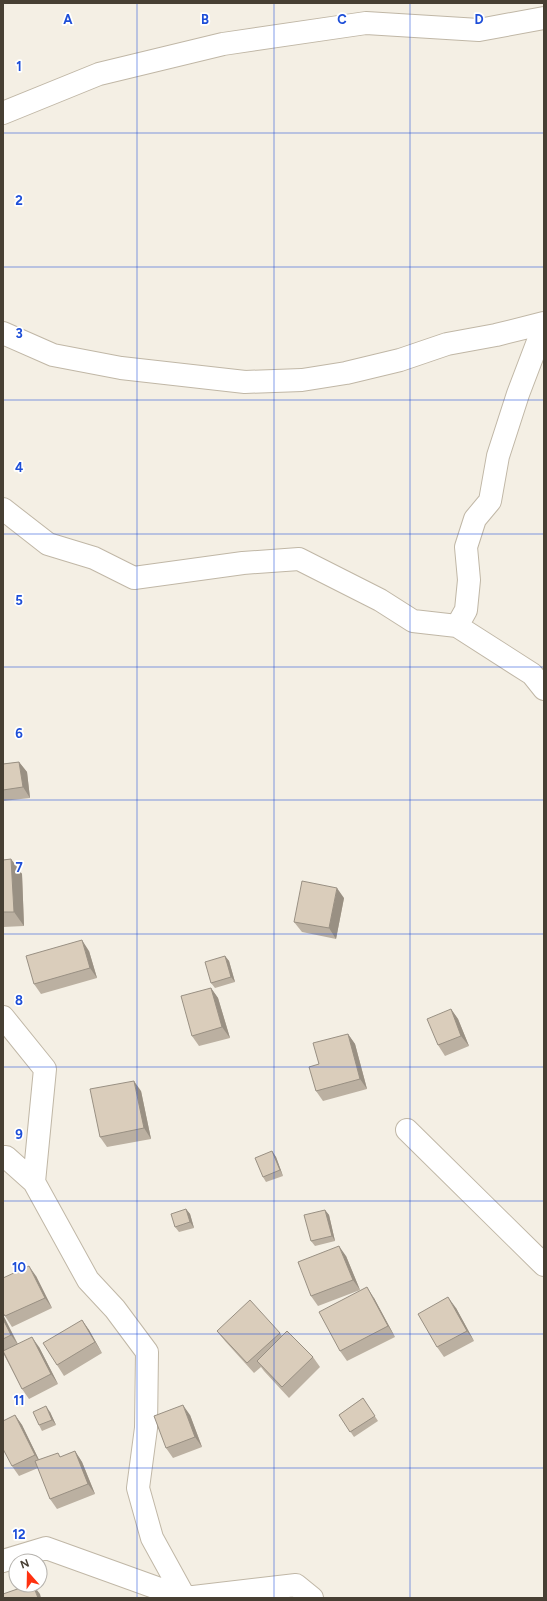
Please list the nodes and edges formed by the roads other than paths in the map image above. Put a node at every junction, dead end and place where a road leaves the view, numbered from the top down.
1 (544, 18) edge
2 (3, 113) edge
3 (544, 323) edge
4 (3, 333) edge
5 (544, 333) edge
6 (3, 509) edge
7 (457, 626) junction
8 (544, 689) edge
9 (3, 1017) edge
10 (407, 1130) dead end
11 (3, 1157) edge
12 (34, 1182) junction
13 (544, 1265) edge
14 (3, 1561) edge
15 (185, 1598) edge
16 (312, 1598) edge

1 - 2 street
3 - 4 street
5 - 7 street
6 - 7 street
7 - 8 street
9 - 12 street
10 - 13 street
11 - 12 street
12 - 15 street
14 - 15 street
15 - 16 street

